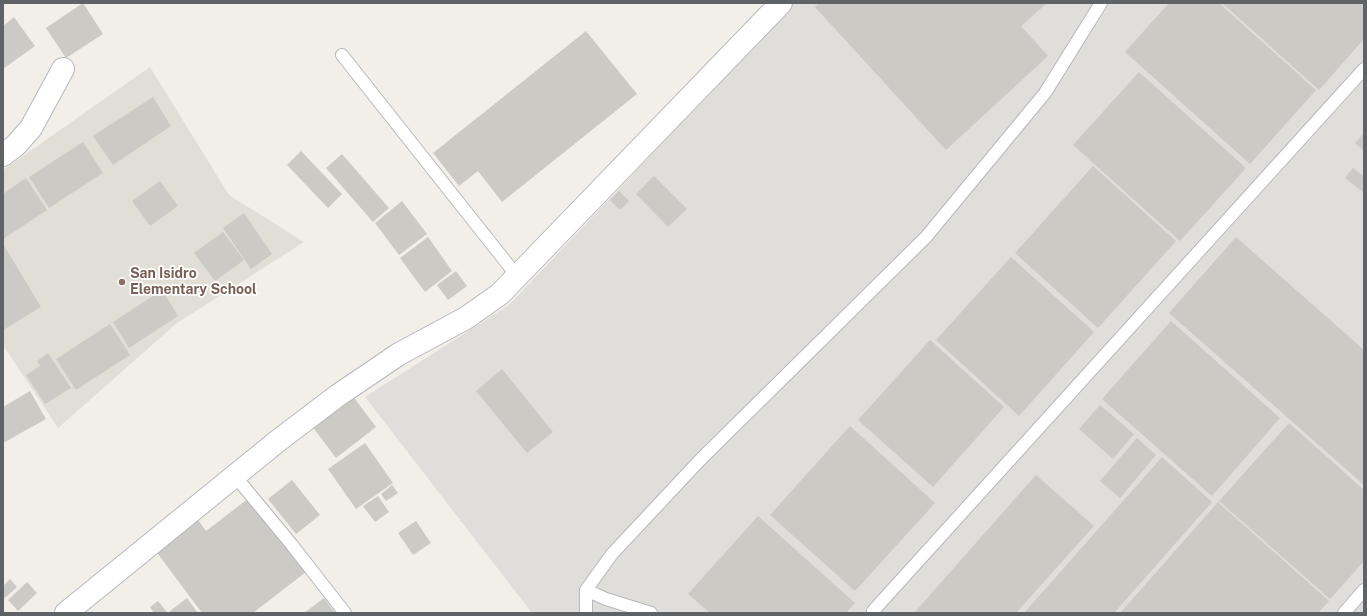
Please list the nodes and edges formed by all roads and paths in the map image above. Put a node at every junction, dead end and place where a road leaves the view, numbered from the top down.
1 (781, 3) edge
2 (1101, 3) edge
3 (342, 55) dead end
4 (63, 69) dead end
5 (1364, 69) edge
6 (3, 155) edge
7 (517, 276) junction
8 (235, 476) junction
9 (586, 590) junction
10 (1364, 590) edge
11 (873, 612) edge
12 (66, 613) edge
13 (345, 613) edge
14 (586, 613) edge
15 (651, 613) edge
16 (1344, 613) edge

1 - 7 street
2 - 9 lane
3 - 7 lane
4 - 6 street
5 - 11 lane
7 - 8 street
8 - 12 street
8 - 13 lane
9 - 14 lane
9 - 15 lane
10 - 16 lane

